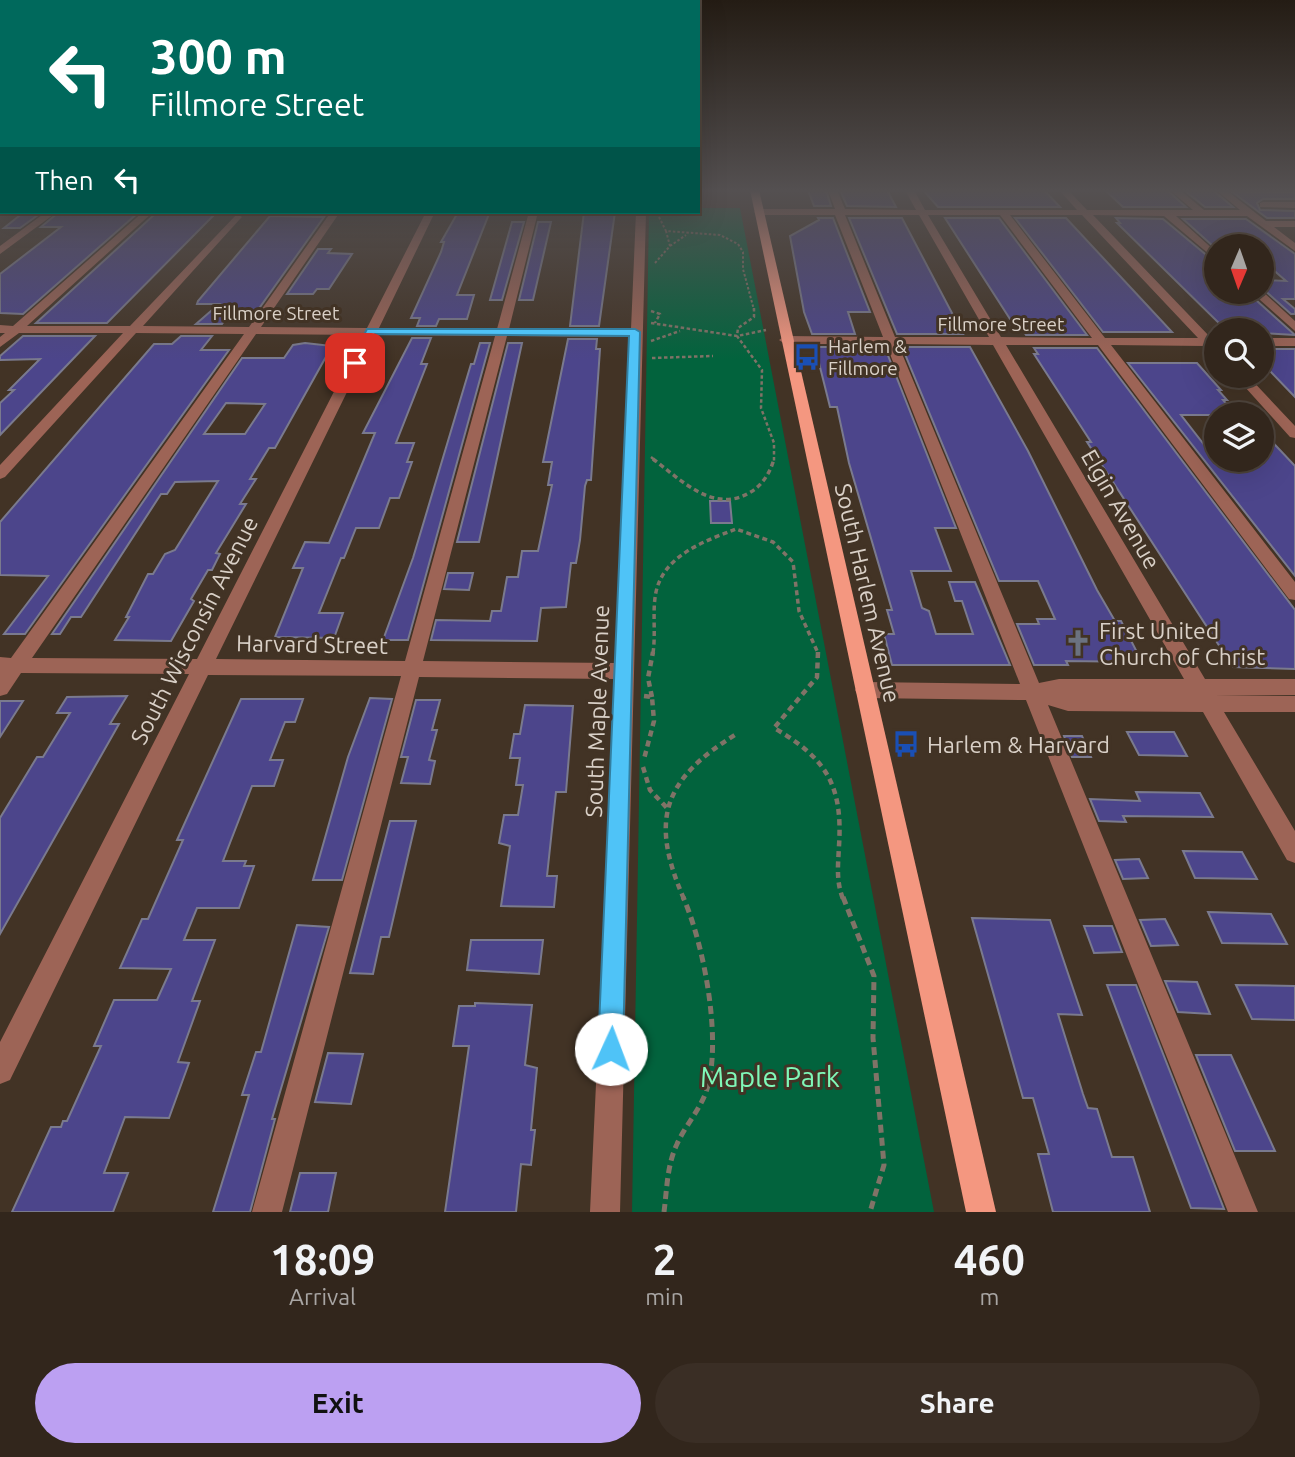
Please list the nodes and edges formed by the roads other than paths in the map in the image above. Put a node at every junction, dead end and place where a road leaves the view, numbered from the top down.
1 (109, 247) edge
2 (210, 247) edge
3 (311, 247) edge
4 (414, 247) edge
5 (525, 247) edge
6 (641, 247) edge
7 (766, 247) edge
8 (854, 247) edge
9 (942, 247) edge
10 (1029, 247) edge
11 (1117, 247) edge
12 (1269, 304) edge
13 (1295, 327) edge
14 (0, 329) edge
15 (16, 329) junction
16 (133, 330) junction
17 (252, 330) junction
18 (371, 331) junction
19 (502, 332) junction
20 (642, 332) junction
21 (1204, 335) edge
22 (785, 340) junction
23 (891, 341) junction
24 (997, 341) junction
25 (1102, 341) junction
26 (1274, 342) edge
27 (1295, 342) edge
28 (0, 343) edge
29 (1204, 345) edge
30 (1252, 388) edge
31 (1295, 434) edge
32 (0, 474) edge
33 (1295, 594) edge
34 (8, 665) edge
35 (202, 667) junction
36 (412, 669) junction
37 (623, 671) junction
38 (1295, 687) edge
39 (0, 688) edge
40 (865, 690) junction
41 (1033, 692) junction
42 (1204, 695) junction
43 (1295, 704) edge
44 (1295, 852) edge
45 (0, 1070) edge
46 (267, 1212) edge
47 (605, 1212) edge
48 (981, 1212) edge
49 (1243, 1212) edge

1 - 15 street
2 - 16 street
3 - 17 street
4 - 18 street, South Wisconsin Avenue
5 - 19 street
6 - 20 street, South Maple Avenue
7 - 22 main road, South Harlem Avenue
8 - 23 street
9 - 24 street, Elgin Avenue
10 - 25 street
11 - 21 street
12 - 13 street
14 - 15 street, Fillmore Street
15 - 16 street, Fillmore Street
15 - 28 street
16 - 17 street, Fillmore Street
16 - 32 street
17 - 18 street, Fillmore Street
17 - 34 street
18 - 19 street, Fillmore Street
18 - 35 street, South Wisconsin Avenue
19 - 20 street, Fillmore Street
19 - 36 street
20 - 37 street, South Maple Avenue
22 - 23 street, Fillmore Street
22 - 40 main road, South Harlem Avenue
23 - 24 street, Fillmore Street
23 - 41 street
24 - 25 street, Fillmore Street
24 - 42 street, Elgin Avenue
25 - 29 street, Fillmore Street
25 - 33 street
26 - 27 street
30 - 31 street
34 - 35 street, Harvard Street
34 - 39 street
35 - 36 street, Harvard Street
35 - 45 street, South Wisconsin Avenue
36 - 37 street, Harvard Street
36 - 46 street
37 - 47 street, South Maple Avenue
38 - 42 street
40 - 41 street
40 - 48 main road, South Harlem Avenue
41 - 42 street
41 - 49 street
42 - 43 street
42 - 44 street, Elgin Avenue

